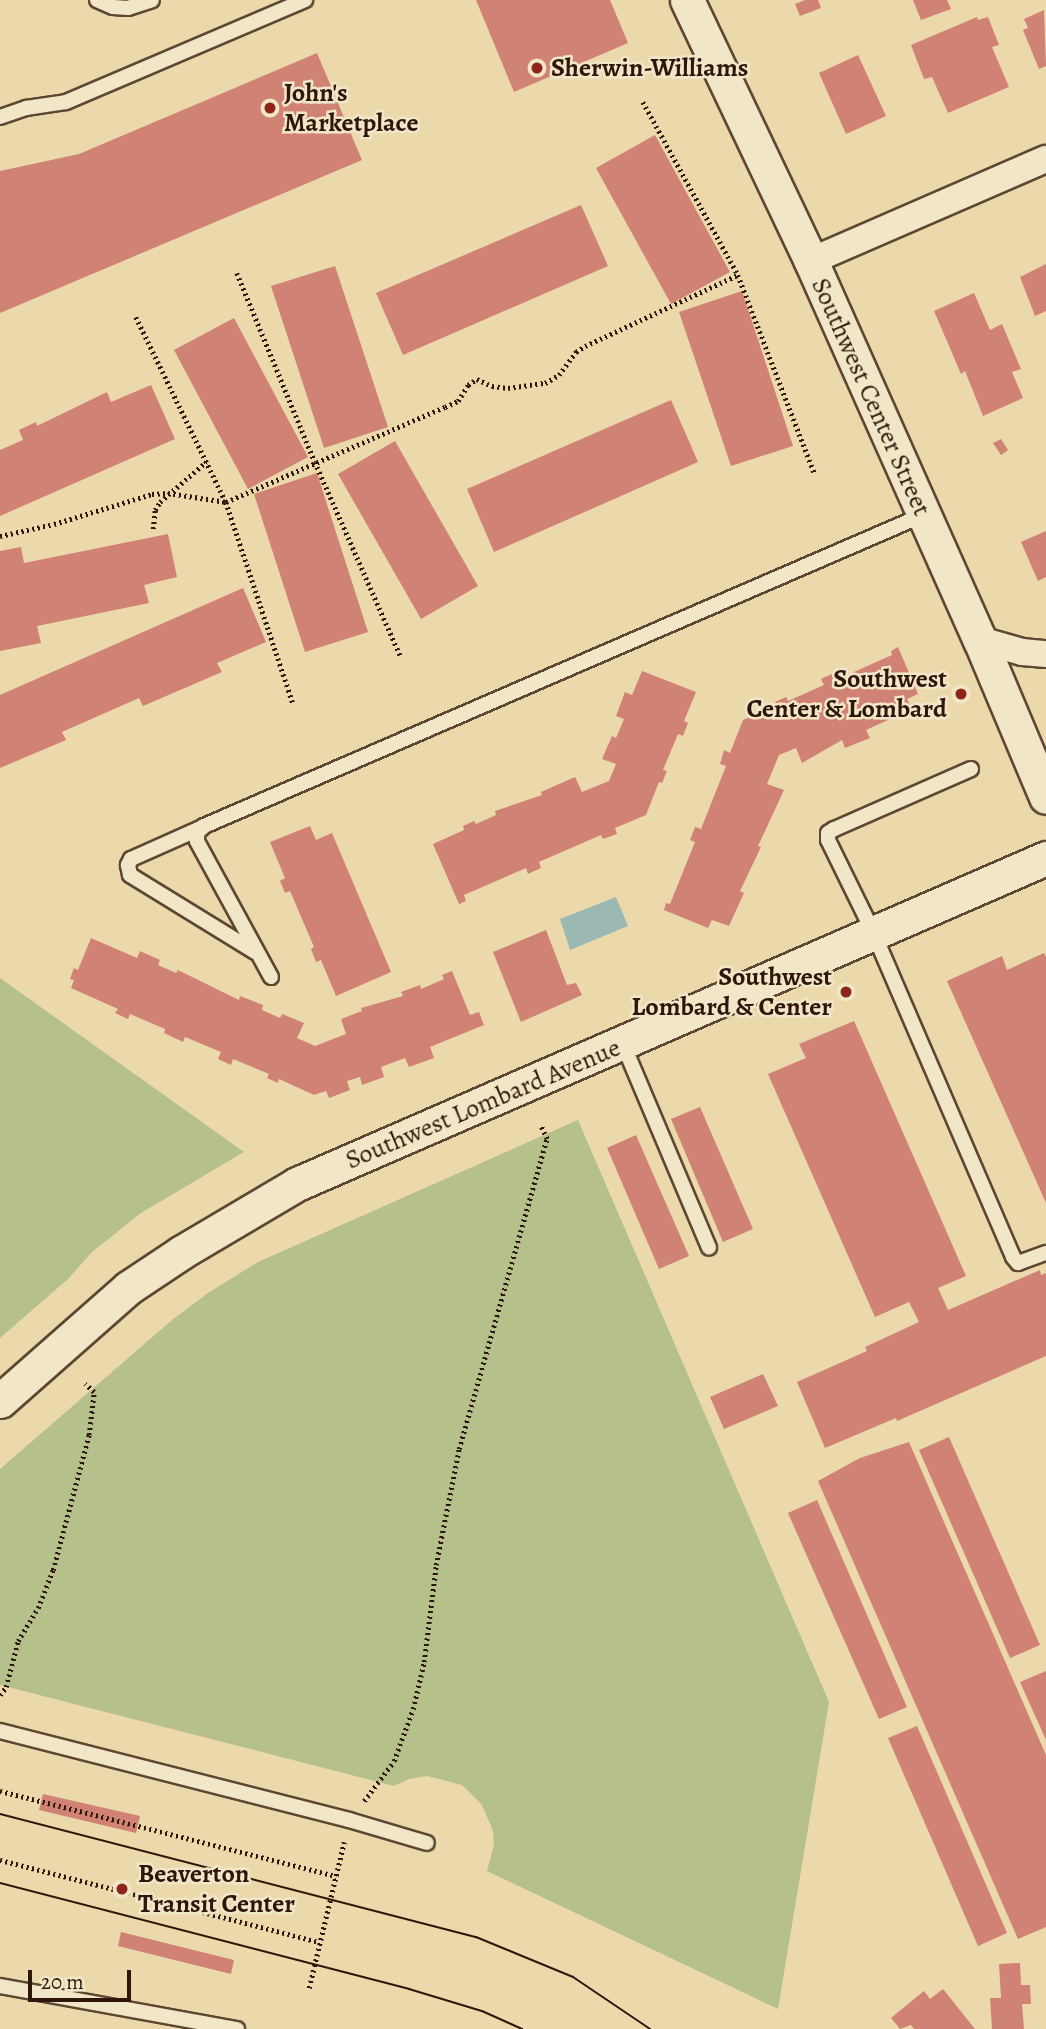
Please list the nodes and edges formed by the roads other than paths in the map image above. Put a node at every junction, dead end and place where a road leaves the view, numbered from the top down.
1 (97, 0) edge
2 (152, 0) edge
3 (305, 0) edge
4 (687, 0) edge
5 (0, 117) edge
6 (1046, 159) edge
7 (811, 261) junction
8 (923, 515) junction
9 (980, 640) junction
10 (1046, 654) edge
11 (971, 769) dead end
12 (1046, 797) edge
13 (204, 826) junction
14 (1046, 859) edge
15 (874, 934) junction
16 (258, 953) junction
17 (271, 977) dead end
18 (623, 1044) junction
19 (709, 1248) dead end
20 (1046, 1253) edge
21 (0, 1401) edge
22 (0, 1731) edge
23 (427, 1843) dead end
24 (0, 1986) edge
25 (237, 2029) edge

1 - 2 lane
3 - 5 lane
4 - 7 street, Southwest Center Street
6 - 7 street
7 - 8 street, Southwest Center Street
8 - 9 street, Southwest Center Street
8 - 13 lane
9 - 10 street
9 - 12 street, Southwest Center Street
11 - 15 lane
13 - 16 lane
13 - 16 lane
14 - 15 street, Southwest Lombard Avenue
15 - 18 street, Southwest Lombard Avenue
15 - 20 lane
16 - 17 lane
18 - 19 lane
18 - 21 street, Southwest Lombard Avenue
22 - 23 lane
24 - 25 lane

